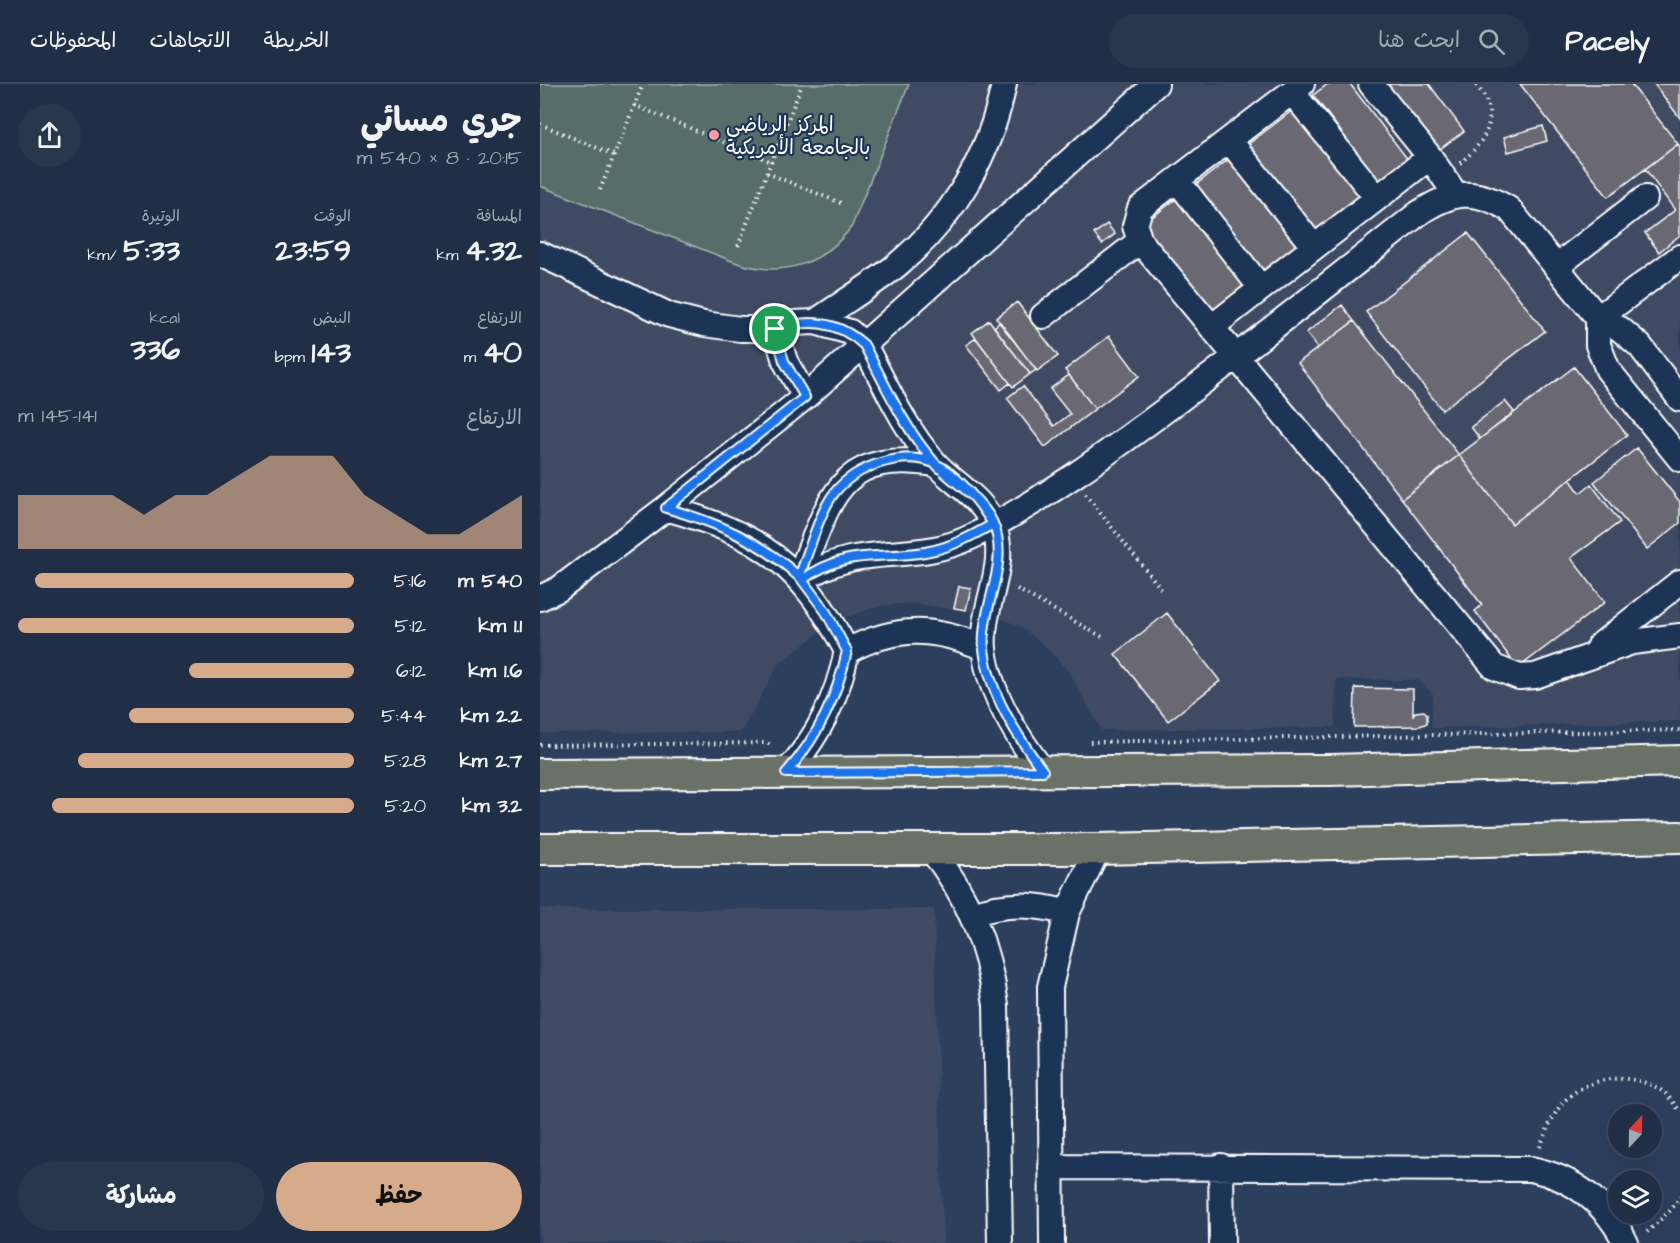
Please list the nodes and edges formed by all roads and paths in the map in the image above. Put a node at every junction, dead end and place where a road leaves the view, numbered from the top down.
1 (643, 84) edge
2 (802, 84) edge
3 (1005, 84) edge
4 (1156, 84) edge
5 (1371, 84) edge
6 (1475, 84) edge
7 (1297, 88) edge
8 (634, 105) junction
9 (540, 124) edge
10 (1229, 140) junction
11 (614, 155) junction
12 (772, 162) junction
13 (767, 173) junction
14 (1443, 176) junction
15 (1177, 180) junction
16 (600, 190) dead end
17 (1377, 198) junction
18 (1645, 198) dead end
19 (843, 204) dead end
20 (1140, 241) junction
21 (738, 246) dead end
22 (1314, 247) junction
23 (540, 254) edge
24 (1680, 257) edge
25 (1557, 266) junction
26 (1261, 288) junction
27 (1043, 316) dead end
28 (1598, 318) junction
29 (814, 322) junction
30 (1213, 326) junction
31 (775, 329) junction
32 (864, 345) junction
33 (1238, 356) junction
34 (805, 397) junction
35 (1680, 399) edge
36 (1680, 459) edge
37 (935, 464) junction
38 (1071, 477) junction
39 (666, 508) junction
40 (993, 524) junction
41 (995, 576) junction
42 (801, 579) junction
43 (1680, 582) edge
44 (1162, 590) dead end
45 (540, 598) edge
46 (1680, 636) edge
47 (1106, 639) dead end
48 (984, 648) junction
49 (847, 651) junction
50 (1584, 658) junction
51 (1680, 730) edge
52 (1680, 761) edge
53 (1043, 771) junction
54 (1082, 771) junction
55 (786, 773) junction
56 (540, 774) edge
57 (1680, 837) edge
58 (928, 848) junction
59 (540, 849) edge
60 (1098, 849) junction
61 (1067, 913) junction
62 (972, 914) junction
63 (1680, 1111) edge
64 (1221, 1166) junction
65 (1051, 1167) junction
66 (1531, 1169) junction
67 (1680, 1197) edge
68 (1634, 1240) edge
69 (1000, 1243) edge
70 (1052, 1243) edge
71 (1222, 1243) edge

1 - 8 path
2 - 12 path
3 - 29 street
4 - 32 street
5 - 14 street
6 - 14 path
7 - 10 street
7 - 17 street
8 - 11 path
8 - 12 path
9 - 11 path
10 - 15 street
10 - 22 street
11 - 16 path
12 - 13 path
13 - 19 path
13 - 21 path
14 - 17 street
14 - 25 street
14 - 33 street
15 - 20 street
15 - 26 street
17 - 22 street
18 - 25 street
20 - 27 street
20 - 30 street
22 - 26 street
23 - 31 street
24 - 28 street
25 - 28 street
26 - 30 street
28 - 35 street
28 - 36 street
29 - 31 street
29 - 32 street
30 - 33 street
31 - 34 street
32 - 34 street
32 - 37 street
33 - 38 street
33 - 50 street
34 - 39 street
37 - 40 street
37 - 42 street
38 - 40 street
38 - 44 path
39 - 42 street
39 - 45 street
40 - 41 street
40 - 42 street
41 - 47 path
41 - 48 street
42 - 49 street
43 - 50 street
46 - 50 street
48 - 49 street
48 - 53 street
49 - 55 street
51 - 54 path
52 - 54 main road
53 - 54 main road
53 - 55 main road
55 - 56 main road
57 - 60 main road
58 - 59 main road
58 - 60 main road
58 - 62 street
60 - 61 street
61 - 62 street
61 - 65 street
62 - 69 street
63 - 66 path
64 - 65 street
64 - 66 street
64 - 71 street
65 - 70 street
66 - 68 street
67 - 68 path

